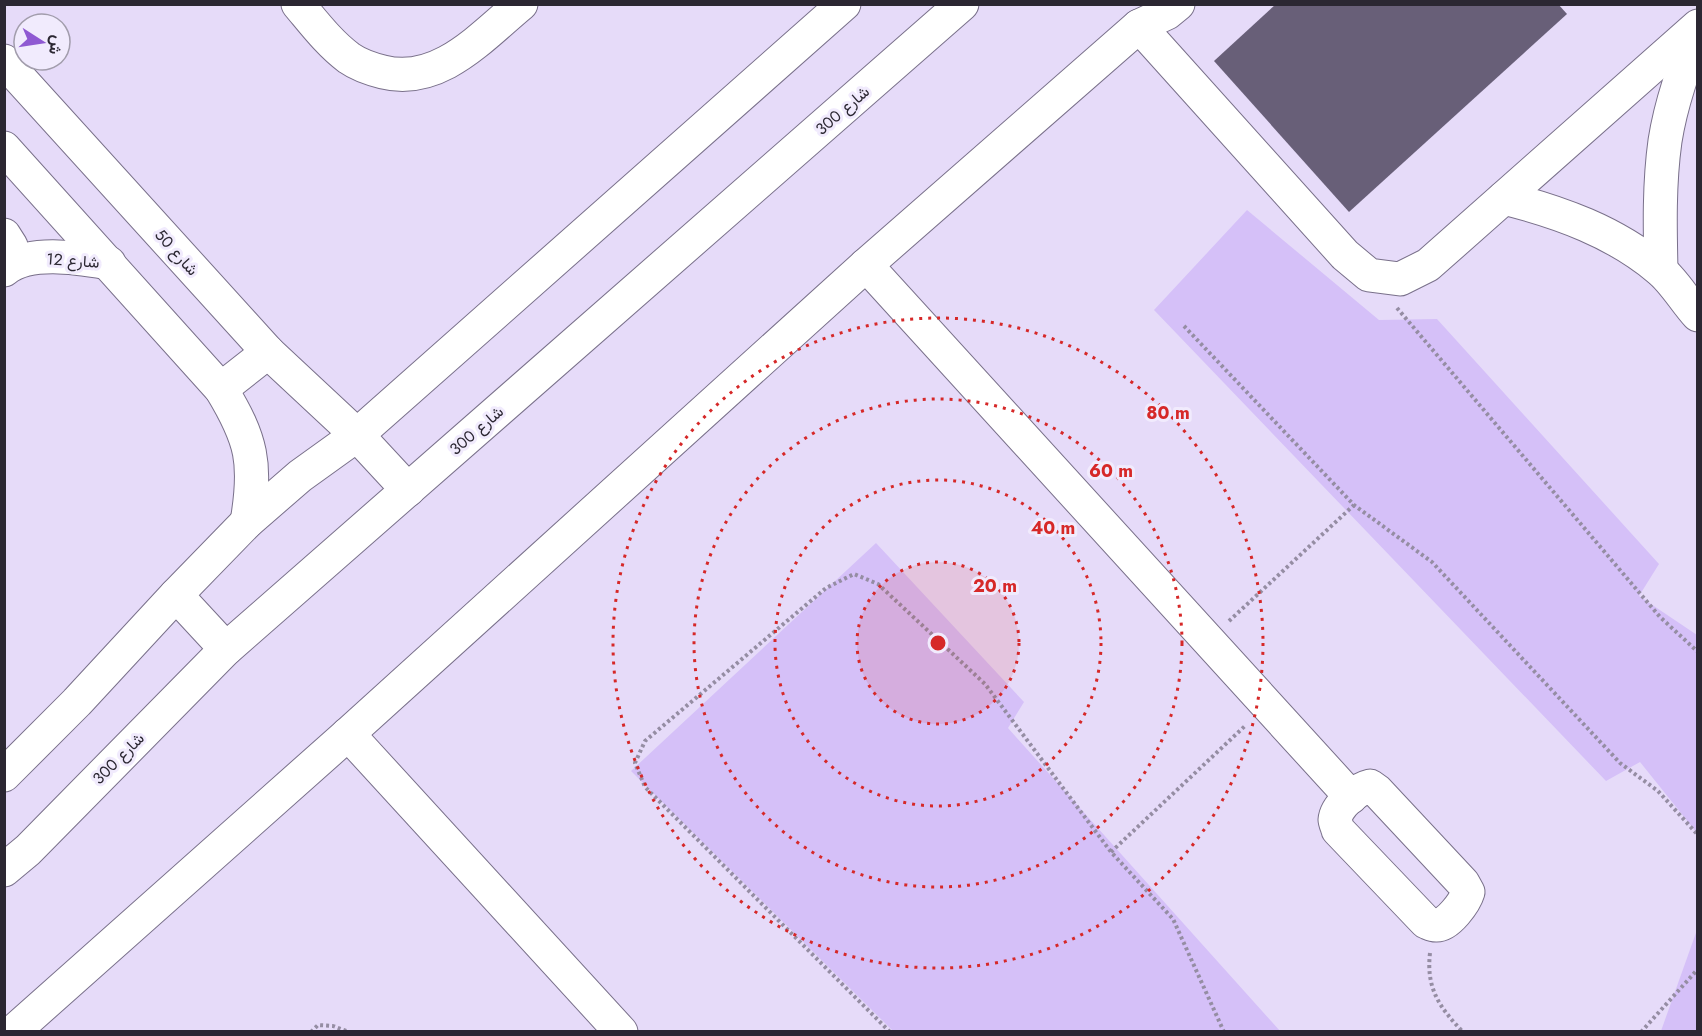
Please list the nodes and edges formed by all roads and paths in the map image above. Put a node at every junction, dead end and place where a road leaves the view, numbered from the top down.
1 (298, 4) edge
2 (521, 4) edge
3 (844, 4) edge
4 (962, 4) edge
5 (1178, 4) edge
6 (1143, 15) edge
7 (1698, 26) edge
8 (1698, 31) edge
9 (4, 61) edge
10 (4, 148) edge
11 (1504, 198) junction
12 (7, 256) edge
13 (109, 263) junction
14 (866, 265) junction
15 (1660, 270) junction
16 (1369, 275) junction
17 (1698, 315) edge
18 (1184, 326) dead end
19 (268, 352) junction
20 (222, 389) junction
21 (357, 435) junction
22 (408, 490) junction
23 (1354, 505) junction
24 (247, 522) junction
25 (176, 595) junction
26 (1208, 641) junction
27 (226, 649) junction
28 (1698, 652) edge
29 (1267, 705) junction
30 (348, 734) junction
31 (4, 775) edge
32 (1351, 797) junction
33 (1698, 835) edge
34 (1111, 852) junction
35 (4, 870) edge
36 (1436, 926) junction
37 (1698, 969) edge
38 (14, 1032) edge
39 (311, 1032) edge
40 (349, 1032) edge
41 (621, 1032) edge
42 (890, 1032) edge
43 (1224, 1032) edge
44 (1462, 1032) edge
45 (1641, 1032) edge

1 - 2 street
3 - 21 street
4 - 22 street, شارع 300
5 - 6 street
6 - 14 street
6 - 16 street
7 - 11 street
8 - 15 street
9 - 19 street, شارع 50
10 - 13 street
11 - 15 street
11 - 16 street
12 - 13 street, شارع 12
13 - 20 street
14 - 26 street
14 - 30 street
15 - 17 street
16 - 28 path
18 - 23 path
19 - 20 street
19 - 21 street, شارع 50
20 - 24 street
21 - 22 street, شارع 50
21 - 24 street
22 - 27 street, شارع 300
23 - 26 path
23 - 33 path
24 - 25 street
25 - 27 street
25 - 31 street
26 - 29 street
27 - 35 street, شارع 300
29 - 32 street
29 - 34 path
30 - 38 street
30 - 41 street
32 - 36 street
32 - 36 street
34 - 42 path
34 - 43 path
36 - 44 path
37 - 45 path
39 - 40 path

